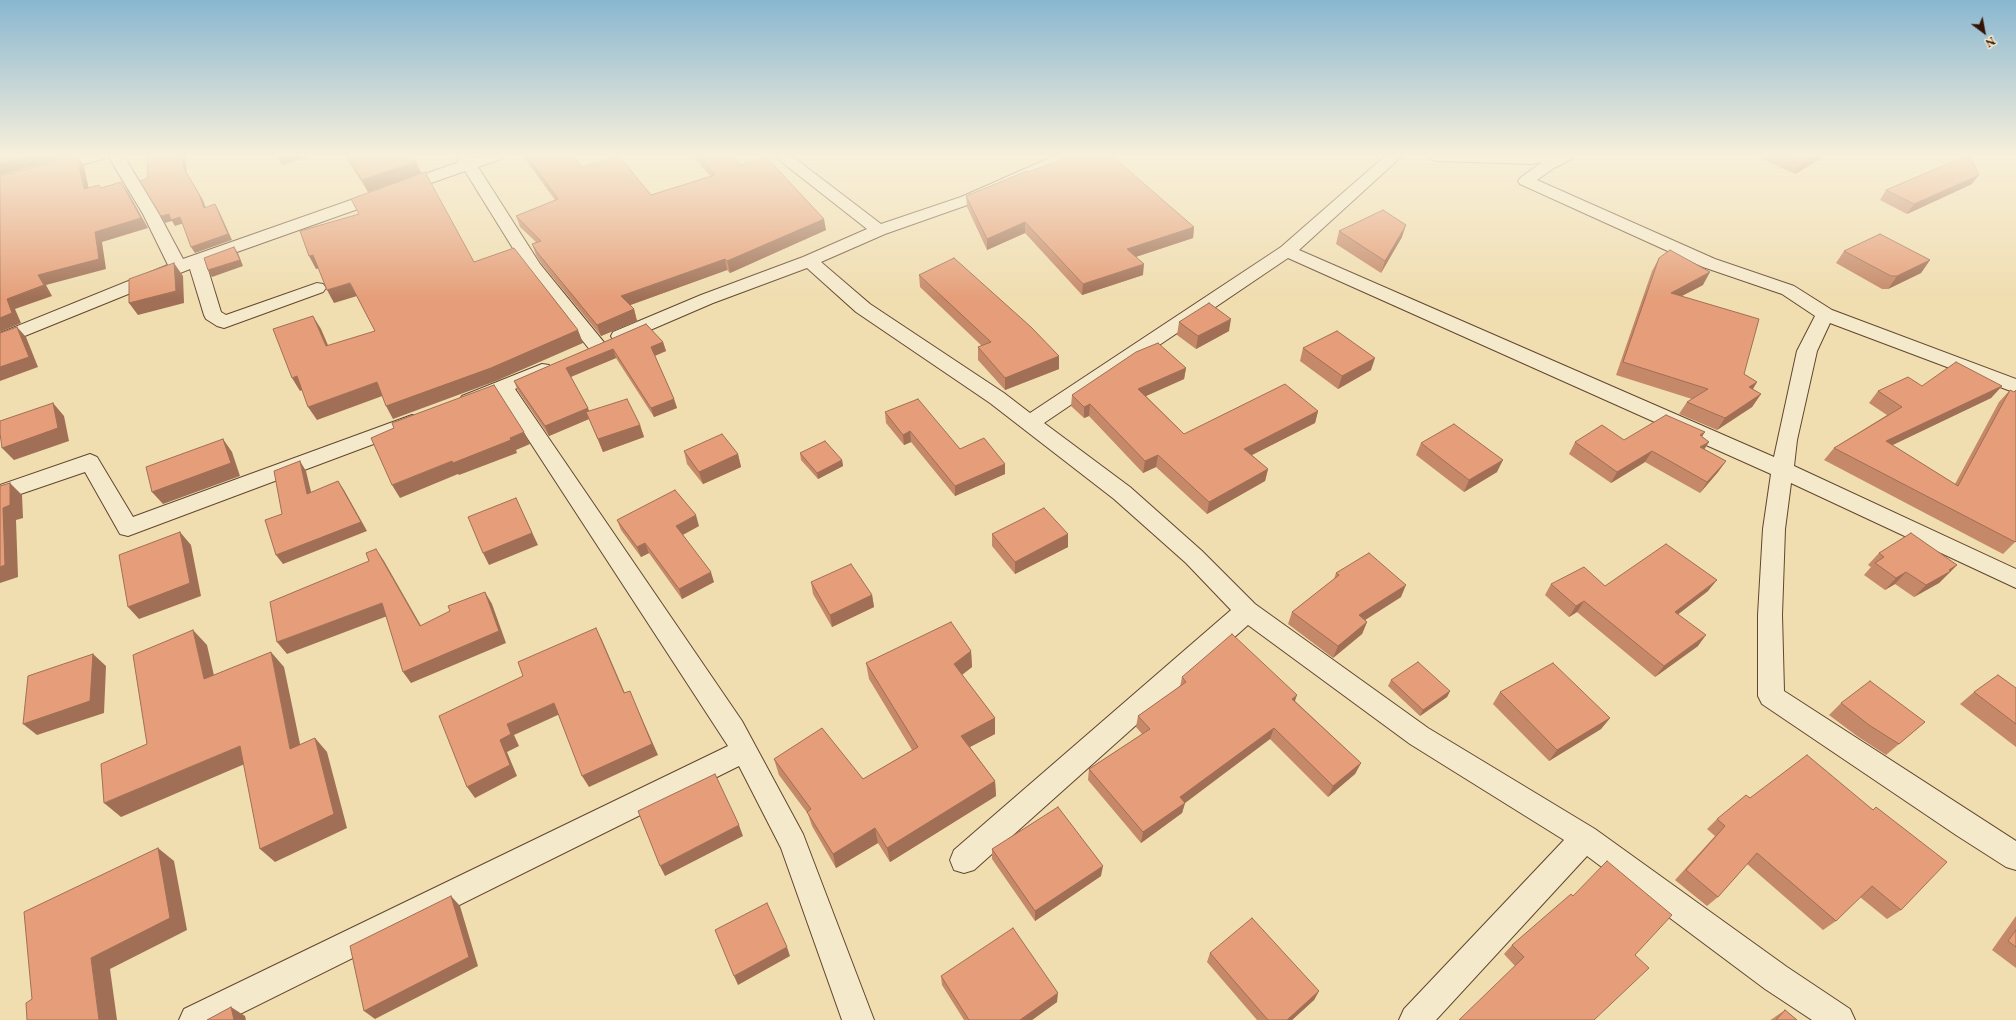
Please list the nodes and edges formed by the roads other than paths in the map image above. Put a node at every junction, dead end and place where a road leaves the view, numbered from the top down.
1 (145, 204) edge
2 (350, 204) edge
3 (493, 204) edge
4 (844, 204) edge
5 (956, 204) edge
6 (1339, 204) edge
7 (1576, 204) edge
8 (879, 230) junction
9 (1286, 250) junction
10 (197, 261) junction
11 (809, 261) junction
12 (178, 267) junction
13 (316, 288) dead end
14 (1825, 314) junction
15 (0, 340) edge
16 (597, 346) junction
17 (2016, 386) edge
18 (504, 387) junction
19 (453, 407) edge
20 (431, 415) edge
21 (1030, 423) junction
22 (1783, 470) junction
23 (0, 493) edge
24 (2016, 580) edge
25 (1247, 611) junction
26 (744, 751) junction
27 (1586, 838) junction
28 (2016, 857) edge
29 (964, 860) dead end
30 (195, 1020) edge
31 (858, 1020) edge
32 (1415, 1020) edge
33 (1839, 1020) edge

1 - 12 street
2 - 10 street
3 - 16 street
4 - 8 street
5 - 8 street
6 - 9 street
7 - 14 street
8 - 11 street
9 - 21 street
9 - 22 street
10 - 12 street
10 - 13 street
11 - 16 street
11 - 21 street
12 - 15 street
14 - 17 street
14 - 22 street
16 - 18 street
18 - 19 street
18 - 26 street
20 - 23 street
21 - 25 street
22 - 24 street
22 - 28 street
25 - 27 street
25 - 29 street
26 - 30 street
26 - 31 street
27 - 32 street
27 - 33 street

